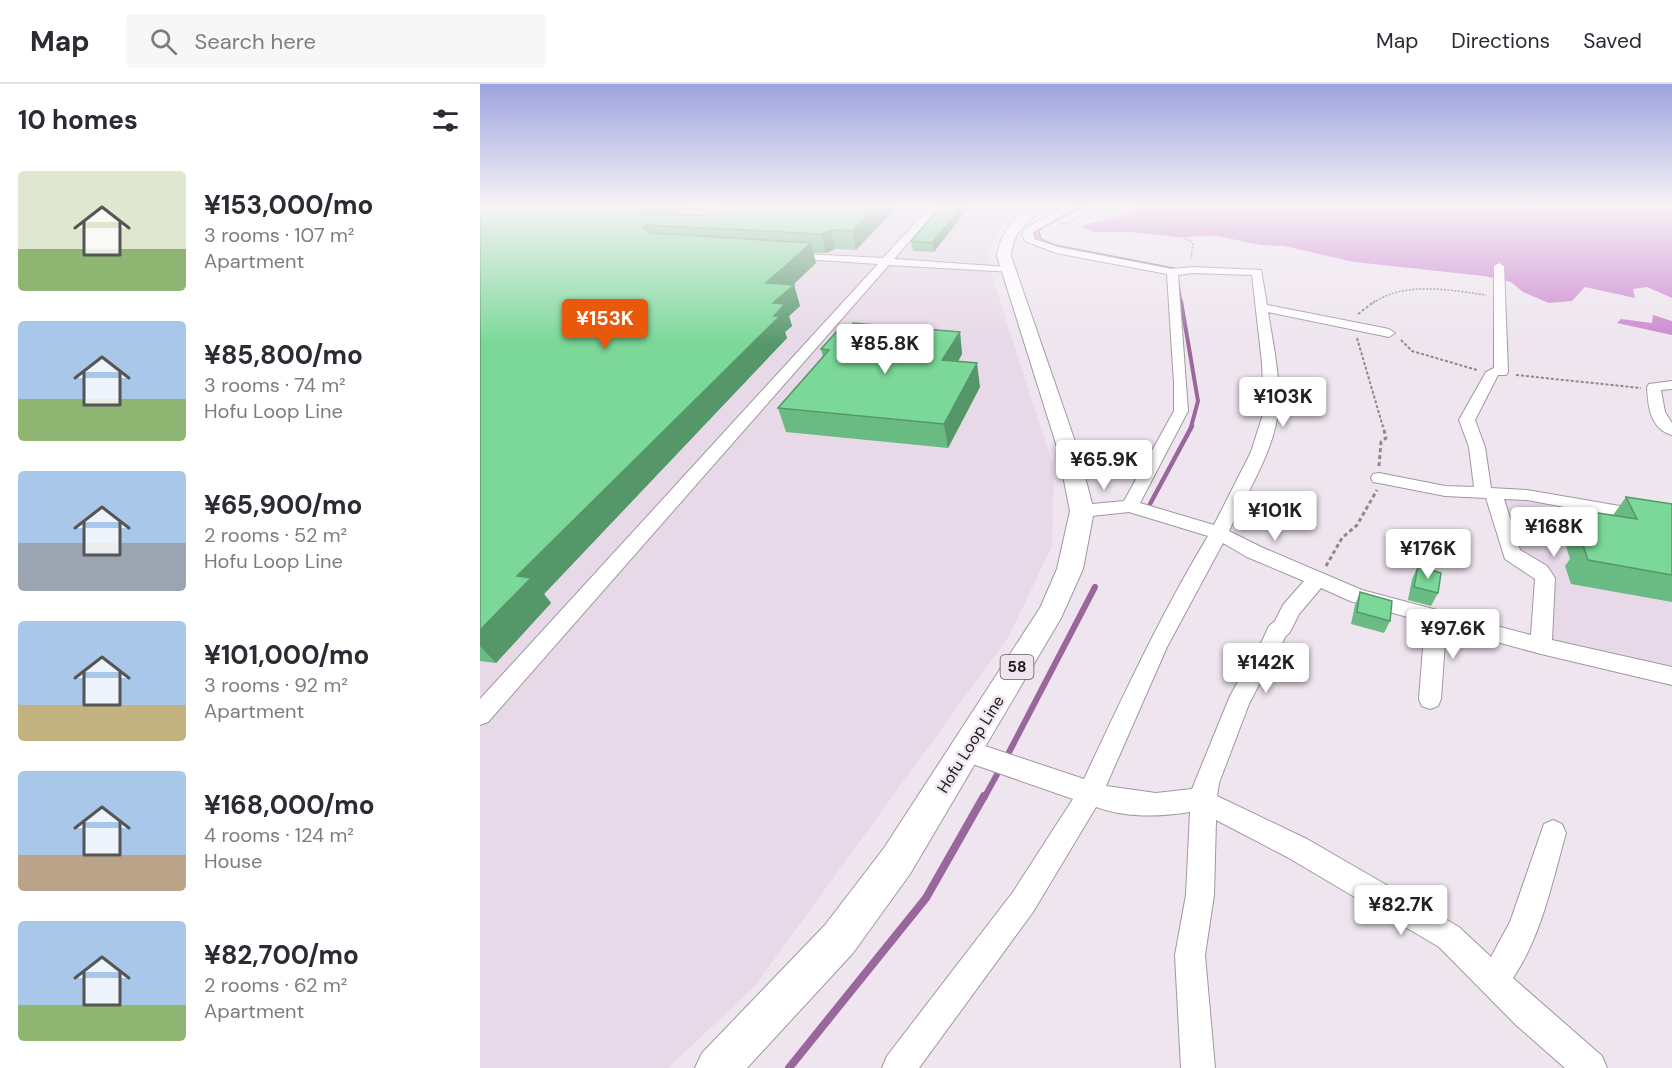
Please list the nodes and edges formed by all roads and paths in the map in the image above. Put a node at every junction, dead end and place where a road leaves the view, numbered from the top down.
1 (895, 252) edge
2 (1005, 252) edge
3 (1066, 252) edge
4 (1102, 252) edge
5 (1193, 252) edge
6 (773, 254) edge
7 (887, 261) junction
8 (1499, 266) dead end
9 (1192, 269) junction
10 (1008, 270) junction
11 (1172, 272) junction
12 (1499, 297) junction
13 (1263, 308) junction
14 (1345, 323) junction
15 (1361, 327) junction
16 (1389, 333) joint
17 (1497, 372) junction
18 (1672, 384) edge
19 (1654, 387) junction
20 (1672, 430) edge
21 (1379, 478) junction
22 (1488, 493) junction
23 (1130, 506) junction
24 (1083, 511) junction
25 (1672, 521) edge
26 (1219, 533) junction
27 (1317, 580) junction
28 (1436, 618) junction
29 (1541, 646) junction
30 (1672, 676) edge
31 (1430, 699) dead end
32 (480, 715) edge
33 (967, 751) junction
34 (1090, 794) junction
35 (1203, 803) junction
36 (1553, 833) dead end
37 (1492, 979) junction
38 (717, 1068) edge
39 (899, 1068) edge
40 (1198, 1068) edge
41 (1590, 1068) edge

1 - 7 street
2 - 10 main road, Hofu Loop Line / 58
3 - 11 street
4 - 9 street
5 - 9 path
6 - 7 street
7 - 10 street
7 - 32 street
8 - 12 street
9 - 11 street
9 - 13 street
10 - 24 main road, Hofu Loop Line / 58
11 - 23 street
12 - 14 path
12 - 17 street
13 - 14 street
13 - 26 street
14 - 15 street
15 - 16 street
15 - 21 path
16 - 17 path
17 - 19 path
17 - 22 street
18 - 19 street
19 - 20 street
21 - 22 street
21 - 27 path
22 - 25 street
22 - 29 street
23 - 24 street
23 - 26 street
24 - 33 main road, Hofu Loop Line / 58
26 - 27 street
26 - 34 street
27 - 28 street
27 - 35 street
28 - 29 street
28 - 31 street
29 - 30 street
33 - 34 street
33 - 38 main road, Hofu Loop Line / 58
34 - 35 street
34 - 39 street
35 - 37 street
35 - 40 street
36 - 37 street
37 - 41 street

